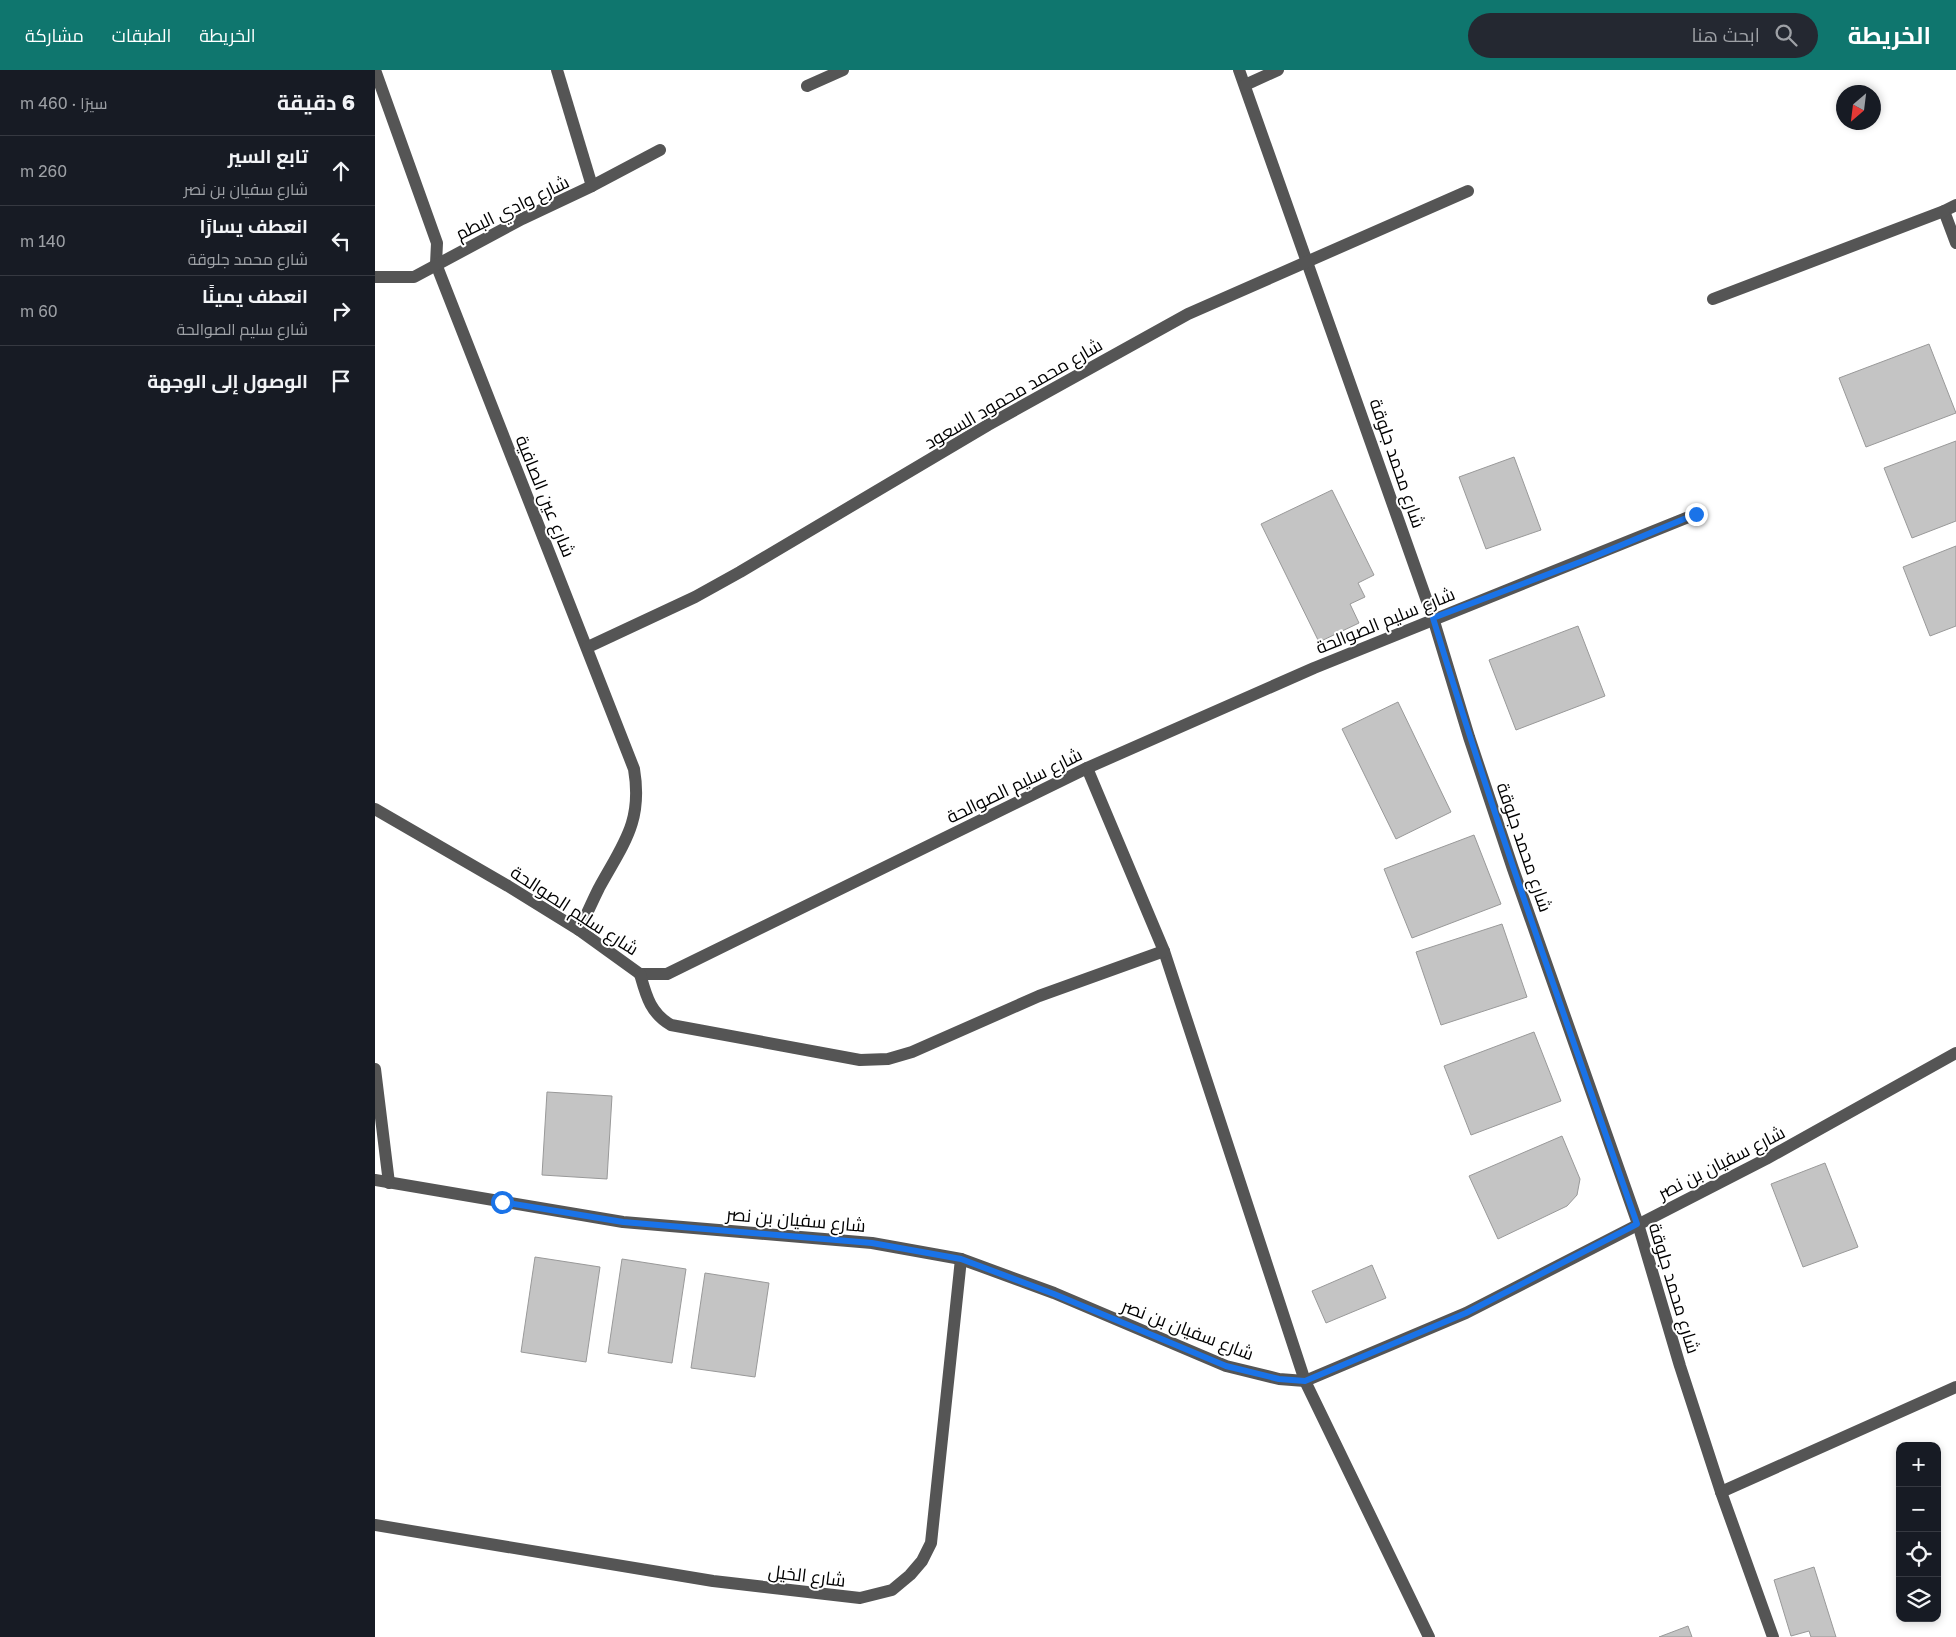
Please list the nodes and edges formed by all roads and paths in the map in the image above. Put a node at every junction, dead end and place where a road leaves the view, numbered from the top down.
1 (375, 70) edge
2 (557, 70) edge
3 (843, 70) edge
4 (1239, 70) edge
5 (1279, 70) edge
6 (1245, 85) junction
7 (807, 86) dead end
8 (660, 150) dead end
9 (593, 186) junction
10 (1468, 191) dead end
11 (1956, 205) edge
12 (1944, 211) junction
13 (1956, 243) edge
14 (1307, 260) junction
15 (436, 264) junction
16 (375, 277) edge
17 (1713, 299) dead end
18 (1696, 514) dead end
19 (1433, 618) junction
20 (588, 647) junction
21 (1087, 768) junction
22 (375, 809) edge
23 (579, 930) junction
24 (1164, 951) junction
25 (640, 974) junction
26 (1956, 1053) edge
27 (375, 1069) edge
28 (375, 1180) edge
29 (389, 1183) junction
30 (1637, 1224) junction
31 (961, 1259) junction
32 (1305, 1381) junction
33 (1956, 1387) edge
34 (1721, 1492) junction
35 (375, 1525) edge
36 (1429, 1637) edge
37 (1773, 1637) edge

1 - 15 street, شارع عين الصافية
2 - 9 street
3 - 7 street
4 - 6 street, شارع محمد جلوقة
5 - 6 street
6 - 14 street, شارع محمد جلوقة
8 - 9 street, شارع وادي البطم
9 - 15 street, شارع وادي البطم
10 - 14 street, شارع محمد محمود السعود
11 - 12 street
12 - 13 street
12 - 17 street
14 - 19 street, شارع محمد جلوقة
14 - 20 street, شارع محمد محمود السعود
15 - 16 street, شارع وادي البطم
15 - 20 street, شارع عين الصافية
18 - 19 street, شارع سليم الصوالحة
19 - 21 street, شارع سليم الصوالحة
19 - 30 street, شارع محمد جلوقة
20 - 23 street, شارع عين الصافية
21 - 24 street
21 - 25 street, شارع سليم الصوالحة
22 - 23 street, شارع سليم الصوالحة
23 - 25 street, شارع سليم الصوالحة
24 - 25 street
24 - 32 street
26 - 30 street, شارع سفيان بن نصر
27 - 29 street
28 - 29 street, شارع سفيان بن نصر
29 - 31 street, شارع سفيان بن نصر
30 - 32 street, شارع سفيان بن نصر
30 - 34 street, شارع محمد جلوقة
31 - 32 street, شارع سفيان بن نصر
31 - 35 street, شارع الخيل
32 - 36 street
33 - 34 street
34 - 37 street, شارع محمد جلوقة

